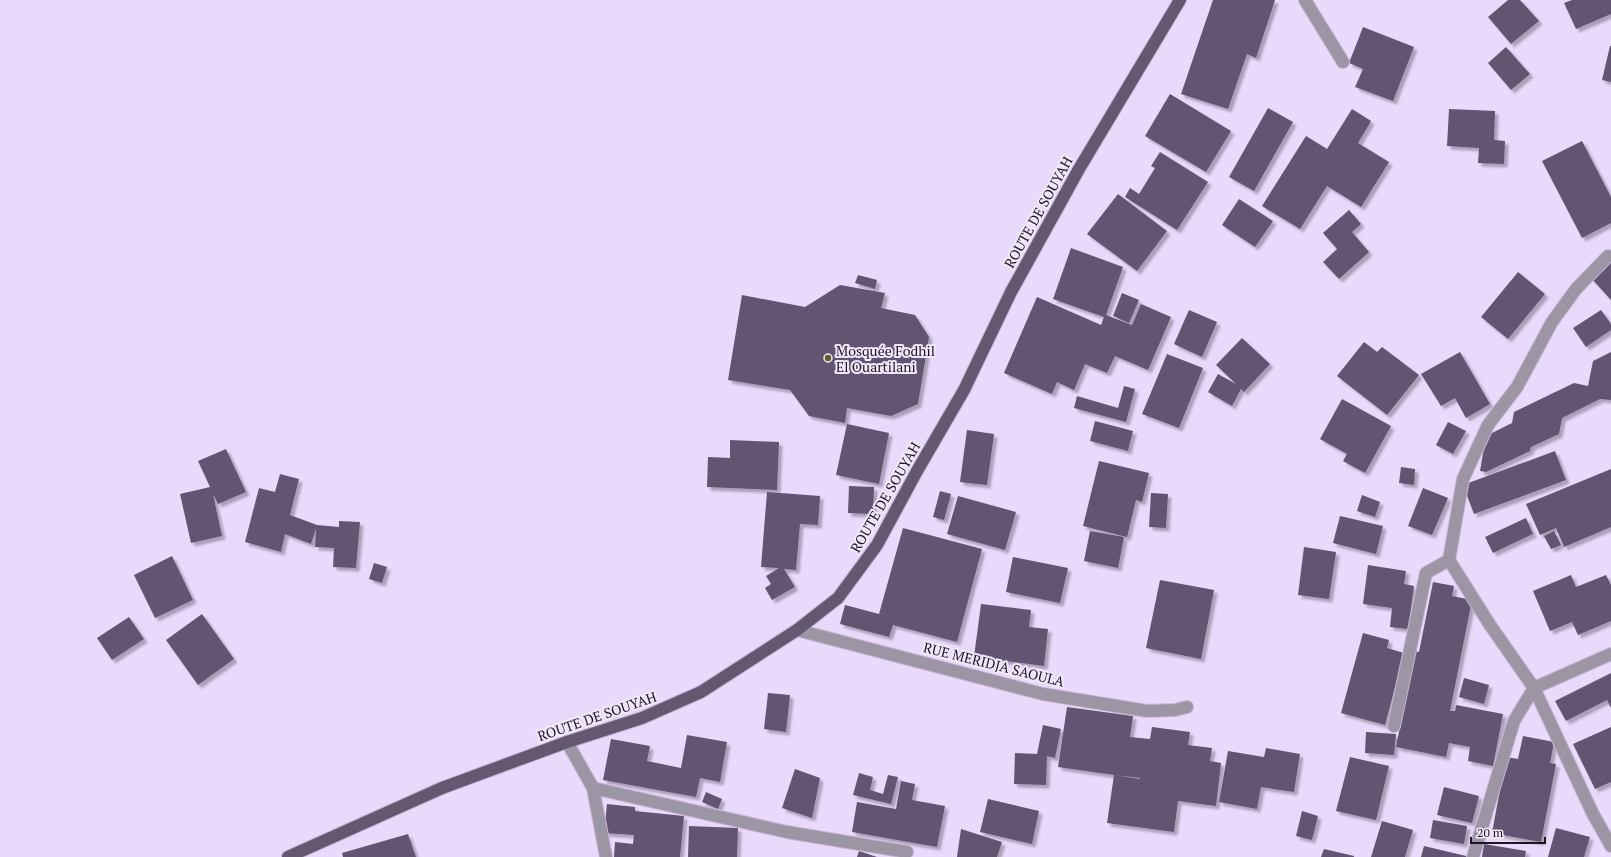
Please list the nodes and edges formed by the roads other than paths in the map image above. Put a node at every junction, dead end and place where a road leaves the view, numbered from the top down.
1 (1180, 0) edge
2 (1305, 0) edge
3 (1343, 62) dead end
4 (1608, 256) dead end
5 (1450, 560) junction
6 (797, 630) junction
7 (1611, 654) edge
8 (1534, 688) junction
9 (1187, 707) dead end
10 (1394, 726) dead end
11 (567, 742) junction
12 (593, 788) junction
13 (1611, 846) edge
14 (907, 852) dead end
15 (288, 857) edge
16 (606, 857) edge
17 (1473, 857) edge

1 - 6 main road, ROUTE DE SOUYAH
2 - 3 street
4 - 5 street
5 - 8 street
5 - 10 street
6 - 9 street, RUE MERIDJA SAOULA
6 - 11 main road, ROUTE DE SOUYAH
7 - 8 street
8 - 13 street
8 - 17 street
11 - 12 street
11 - 15 main road, ROUTE DE SOUYAH
12 - 14 street
12 - 16 street

